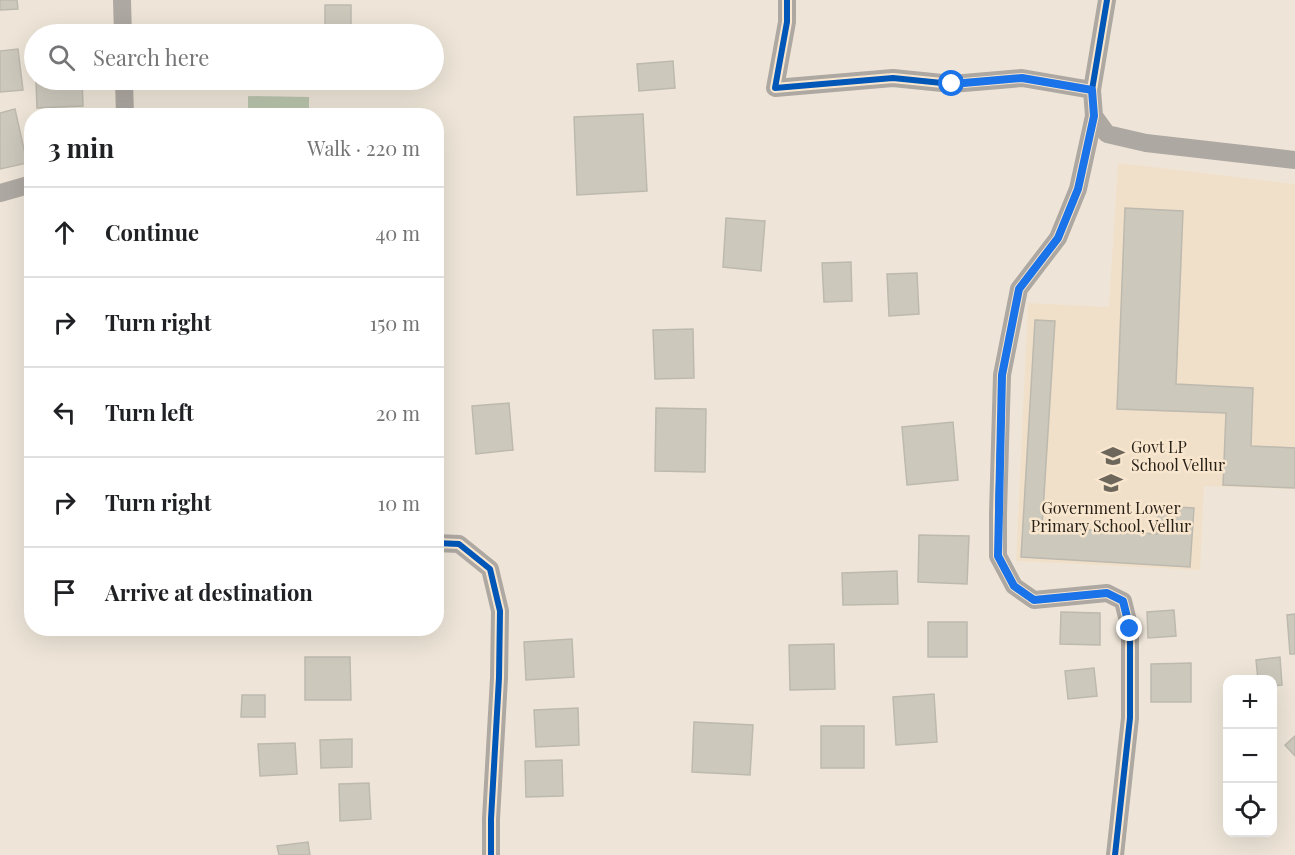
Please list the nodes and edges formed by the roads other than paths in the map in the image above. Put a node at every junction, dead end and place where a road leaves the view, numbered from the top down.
1 (122, 0) edge
2 (787, 0) edge
3 (1107, 0) edge
4 (123, 24) edge
5 (124, 90) edge
6 (1092, 90) junction
7 (125, 108) edge
8 (1094, 116) junction
9 (1295, 160) edge
10 (24, 186) edge
11 (0, 194) edge
12 (444, 543) edge
13 (491, 855) edge
14 (1115, 855) edge

1 - 4 street
2 - 6 street
3 - 6 street
5 - 7 street
6 - 8 street
8 - 9 street
8 - 14 street
10 - 11 street
12 - 13 street

